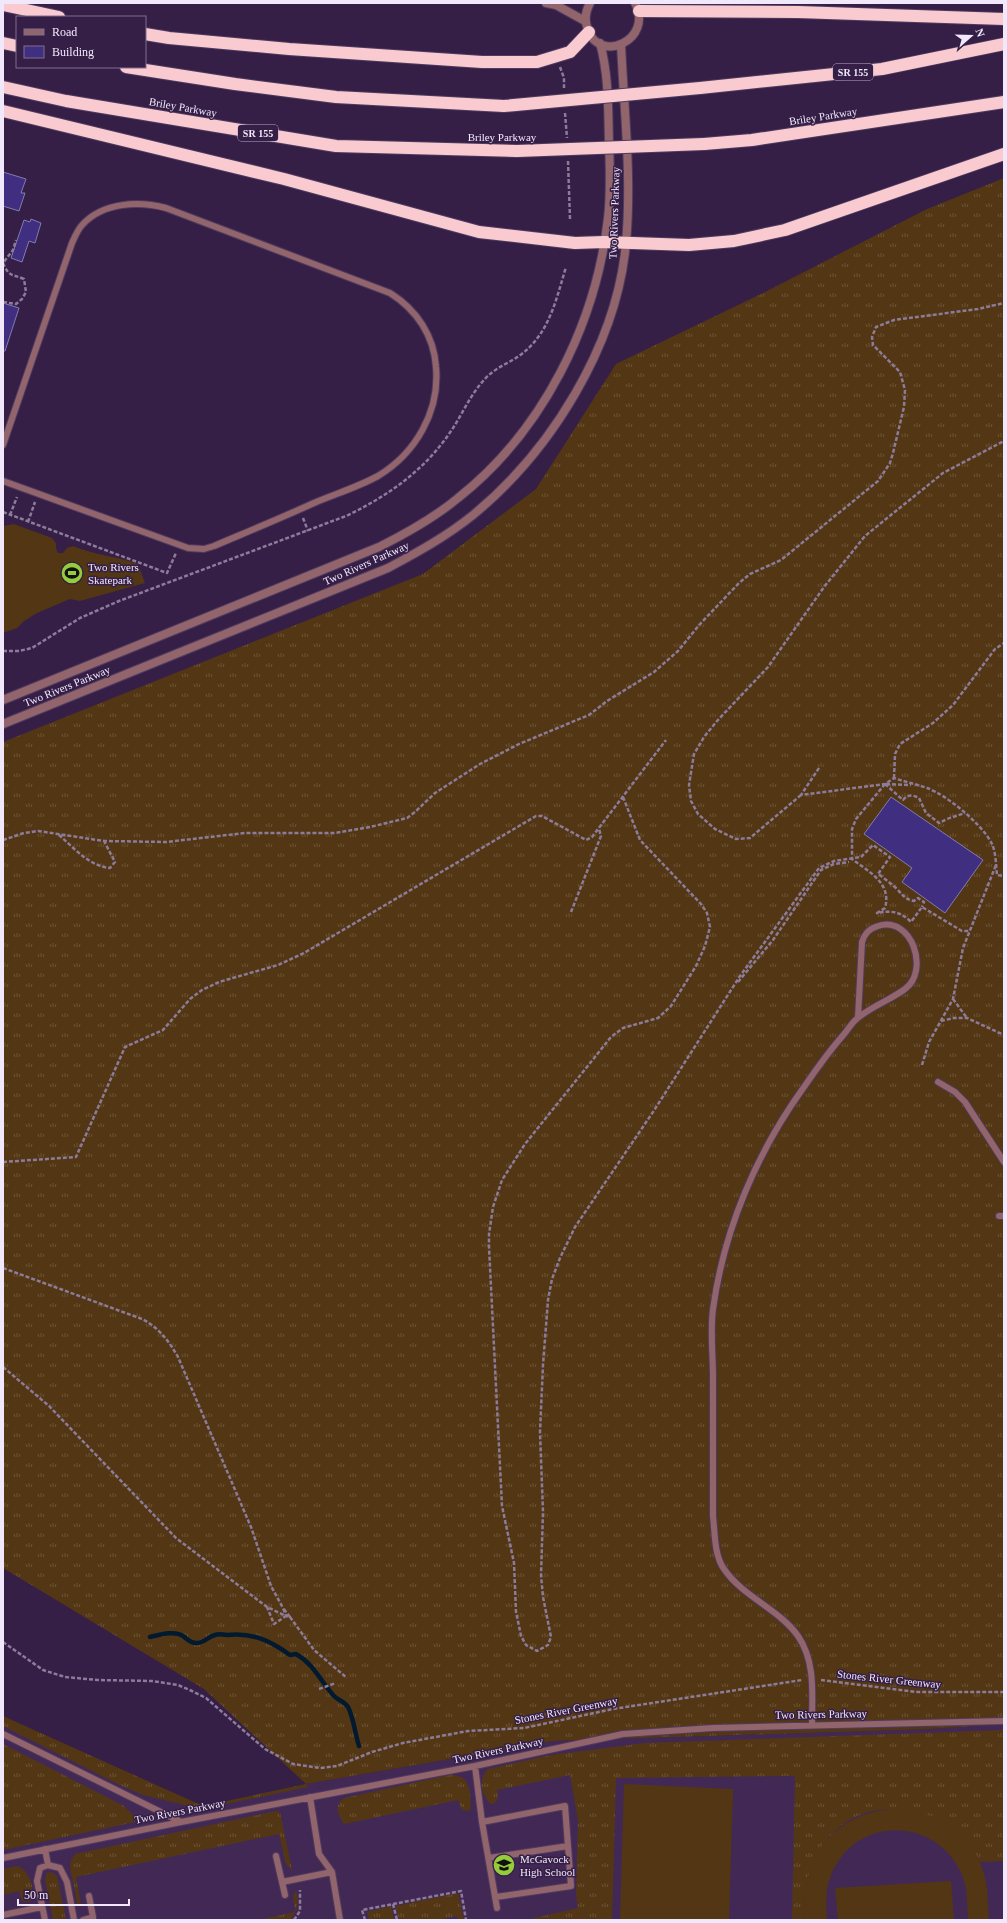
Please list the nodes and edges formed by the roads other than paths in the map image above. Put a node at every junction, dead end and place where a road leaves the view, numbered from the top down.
1 (546, 3) edge
2 (590, 3) edge
3 (703, 3) edge
4 (3, 5) edge
5 (637, 7) edge
6 (721, 12) junction
7 (53, 16) edge
8 (1004, 18) edge
9 (587, 27) junction
10 (146, 34) edge
11 (3, 43) edge
12 (600, 43) junction
13 (621, 44) junction
14 (1004, 44) edge
15 (16, 46) edge
16 (132, 68) edge
17 (3, 87) edge
18 (1004, 102) edge
19 (3, 111) edge
20 (1004, 154) edge
21 (604, 242) junction
22 (626, 242) junction
23 (3, 446) edge
24 (3, 481) edge
25 (3, 700) edge
26 (3, 724) edge
27 (858, 1017) junction
28 (938, 1082) dead end
29 (1004, 1162) edge
30 (1004, 1721) edge
31 (812, 1725) junction
32 (3, 1734) edge
33 (475, 1766) junction
34 (310, 1797) junction
35 (181, 1822) junction
36 (482, 1822) junction
37 (568, 1846) junction
38 (45, 1849) junction
39 (276, 1856) dead end
40 (3, 1858) edge
41 (489, 1858) junction
42 (48, 1865) junction
43 (332, 1872) junction
44 (282, 1882) junction
45 (285, 1895) dead end
46 (89, 1896) dead end
47 (496, 1897) junction
48 (42, 1907) junction
49 (498, 1908) dead end
50 (3, 1915) edge
51 (93, 1919) edge
52 (45, 1920) edge
53 (74, 1920) edge
54 (83, 1920) edge
55 (340, 1920) edge

1 - 9 street
2 - 9 street
3 - 6 highway
4 - 7 highway
5 - 6 highway
5 - 13 street
6 - 8 highway
9 - 10 highway
9 - 12 street
11 - 15 highway
12 - 13 street
12 - 21 street, Two Rivers Parkway
13 - 22 street, Two Rivers Parkway
14 - 16 highway, SR 155, bridge
17 - 18 highway, Briley Parkway / SR 155, bridge
19 - 21 highway
20 - 22 highway
21 - 22 highway
21 - 25 street, Two Rivers Parkway
22 - 26 street, Two Rivers Parkway
23 - 24 lane
27 - 27 lane
27 - 31 lane
28 - 29 lane
30 - 31 lane, Two Rivers Parkway
31 - 33 lane, Two Rivers Parkway
32 - 35 lane
33 - 34 lane, Two Rivers Parkway
33 - 36 lane
34 - 35 lane, Two Rivers Parkway
34 - 43 lane
35 - 38 lane, Two Rivers Parkway
36 - 37 lane
36 - 41 lane
37 - 41 lane
37 - 47 lane
38 - 40 lane, Two Rivers Parkway
38 - 42 lane
39 - 44 lane
41 - 47 lane
42 - 48 lane
42 - 53 lane
43 - 44 lane
43 - 55 lane
44 - 45 lane
46 - 51 lane
47 - 49 lane
48 - 50 lane
48 - 52 lane
51 - 54 lane

